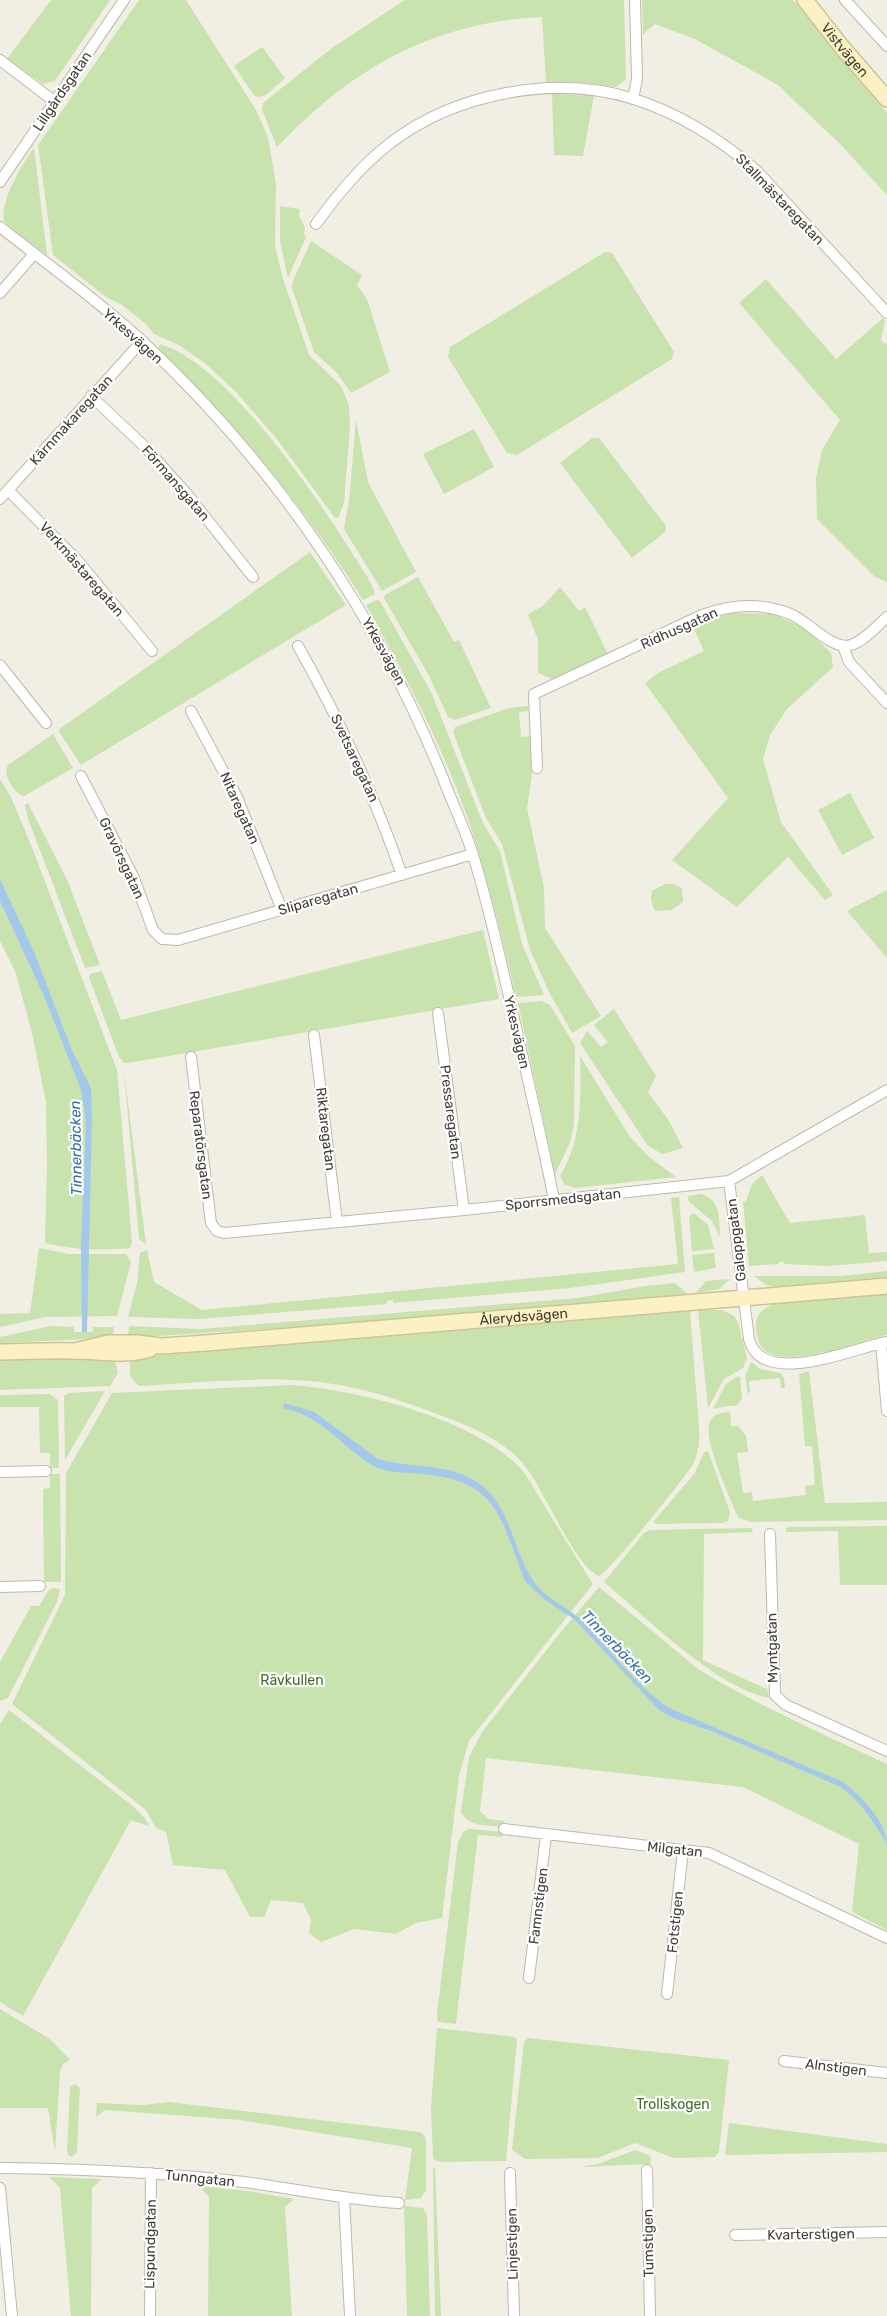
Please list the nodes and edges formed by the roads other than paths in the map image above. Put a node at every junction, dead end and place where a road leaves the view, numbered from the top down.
1 (124, 0) edge
2 (635, 0) edge
3 (805, 0) edge
4 (845, 0) edge
5 (887, 46) edge
6 (0, 60) edge
7 (887, 98) edge
8 (633, 99) junction
9 (55, 102) junction
10 (0, 182) edge
11 (316, 224) dead end
12 (0, 227) edge
13 (34, 254) junction
14 (0, 293) edge
15 (887, 313) edge
16 (142, 341) junction
17 (91, 396) junction
18 (8, 490) junction
19 (0, 499) edge
20 (253, 577) dead end
21 (887, 617) edge
22 (298, 646) dead end
23 (843, 646) junction
24 (152, 651) dead end
25 (0, 665) edge
26 (887, 703) edge
27 (191, 710) dead end
28 (46, 723) dead end
29 (537, 768) dead end
30 (81, 776) dead end
31 (473, 854) junction
32 (402, 875) junction
33 (282, 910) junction
34 (162, 939) joint
35 (438, 1013) dead end
36 (314, 1035) dead end
37 (190, 1057) dead end
38 (887, 1090) edge
39 (729, 1181) junction
40 (554, 1200) junction
41 (464, 1210) junction
42 (337, 1222) junction
43 (216, 1231) joint
44 (887, 1286) edge
45 (744, 1298) junction
46 (884, 1342) edge
47 (0, 1352) edge
48 (887, 1411) edge
49 (46, 1471) dead end
50 (0, 1472) edge
51 (770, 1534) dead end
52 (40, 1586) dead end
53 (0, 1587) edge
54 (887, 1751) edge
55 (504, 1829) dead end
56 (546, 1834) junction
57 (683, 1850) junction
58 (887, 1938) edge
59 (530, 1978) dead end
60 (667, 1994) dead end
61 (784, 2061) dead end
62 (887, 2073) edge
63 (0, 2168) edge
64 (647, 2170) dead end
65 (151, 2173) junction
66 (510, 2173) dead end
67 (0, 2188) edge
68 (344, 2198) junction
69 (399, 2203) dead end
70 (887, 2232) edge
71 (736, 2236) dead end
72 (12, 2316) edge
73 (150, 2316) edge
74 (350, 2316) edge
75 (514, 2316) edge
76 (650, 2316) edge

1 - 9 street, Lillgårdsgatan
2 - 8 street
3 - 7 main road, Vistvägen
4 - 5 street
6 - 9 street
8 - 11 street, Stallmästaregatan
8 - 15 street, Stallmästaregatan
9 - 10 street, Lillgårdsgatan
12 - 13 street, Yrkesvägen
13 - 14 street
13 - 16 street, Yrkesvägen
16 - 17 street, Kärnmakaregatan
16 - 31 street, Yrkesvägen
17 - 18 street, Kärnmakaregatan
17 - 20 street, Förmansgatan
18 - 19 street, Kärnmakaregatan
18 - 24 street, Verkmästaregatan
21 - 23 street
22 - 32 street, Svetsaregatan
23 - 26 street
23 - 29 street, Ridhusgatan
25 - 28 street
27 - 33 street, Nitaregatan
30 - 34 street, Gravörsgatan
31 - 32 street, Sliparegatan
31 - 40 street, Yrkesvägen
32 - 33 street, Sliparegatan
33 - 34 street, Sliparegatan
35 - 41 street, Pressaregatan
36 - 42 street, Riktaregatan
37 - 43 street, Reparatörsgatan
38 - 39 street, Sporrsmedsgatan
39 - 40 street, Sporrsmedsgatan
39 - 45 street, Galoppgatan
40 - 41 street, Sporrsmedsgatan
41 - 42 street, Sporrsmedsgatan
42 - 43 street, Sporrsmedsgatan
44 - 45 main road, Ålerydsvägen
45 - 46 street, Galoppgatan
45 - 47 main road, Ålerydsvägen
46 - 48 street
49 - 50 street
51 - 54 street, Myntgatan
52 - 53 street
55 - 56 street, Milgatan
56 - 57 street, Milgatan
56 - 59 street, Famnstigen
57 - 58 street, Milgatan
57 - 60 street, Fotstigen
61 - 62 street, Alnstigen
63 - 65 street, Tunngatan
64 - 76 street, Tumstigen
65 - 68 street, Tunngatan
65 - 73 street, Lispundgatan
66 - 75 street, Linjestigen
67 - 72 street
68 - 69 street, Tunngatan
68 - 74 street
70 - 71 street, Kvarterstigen

